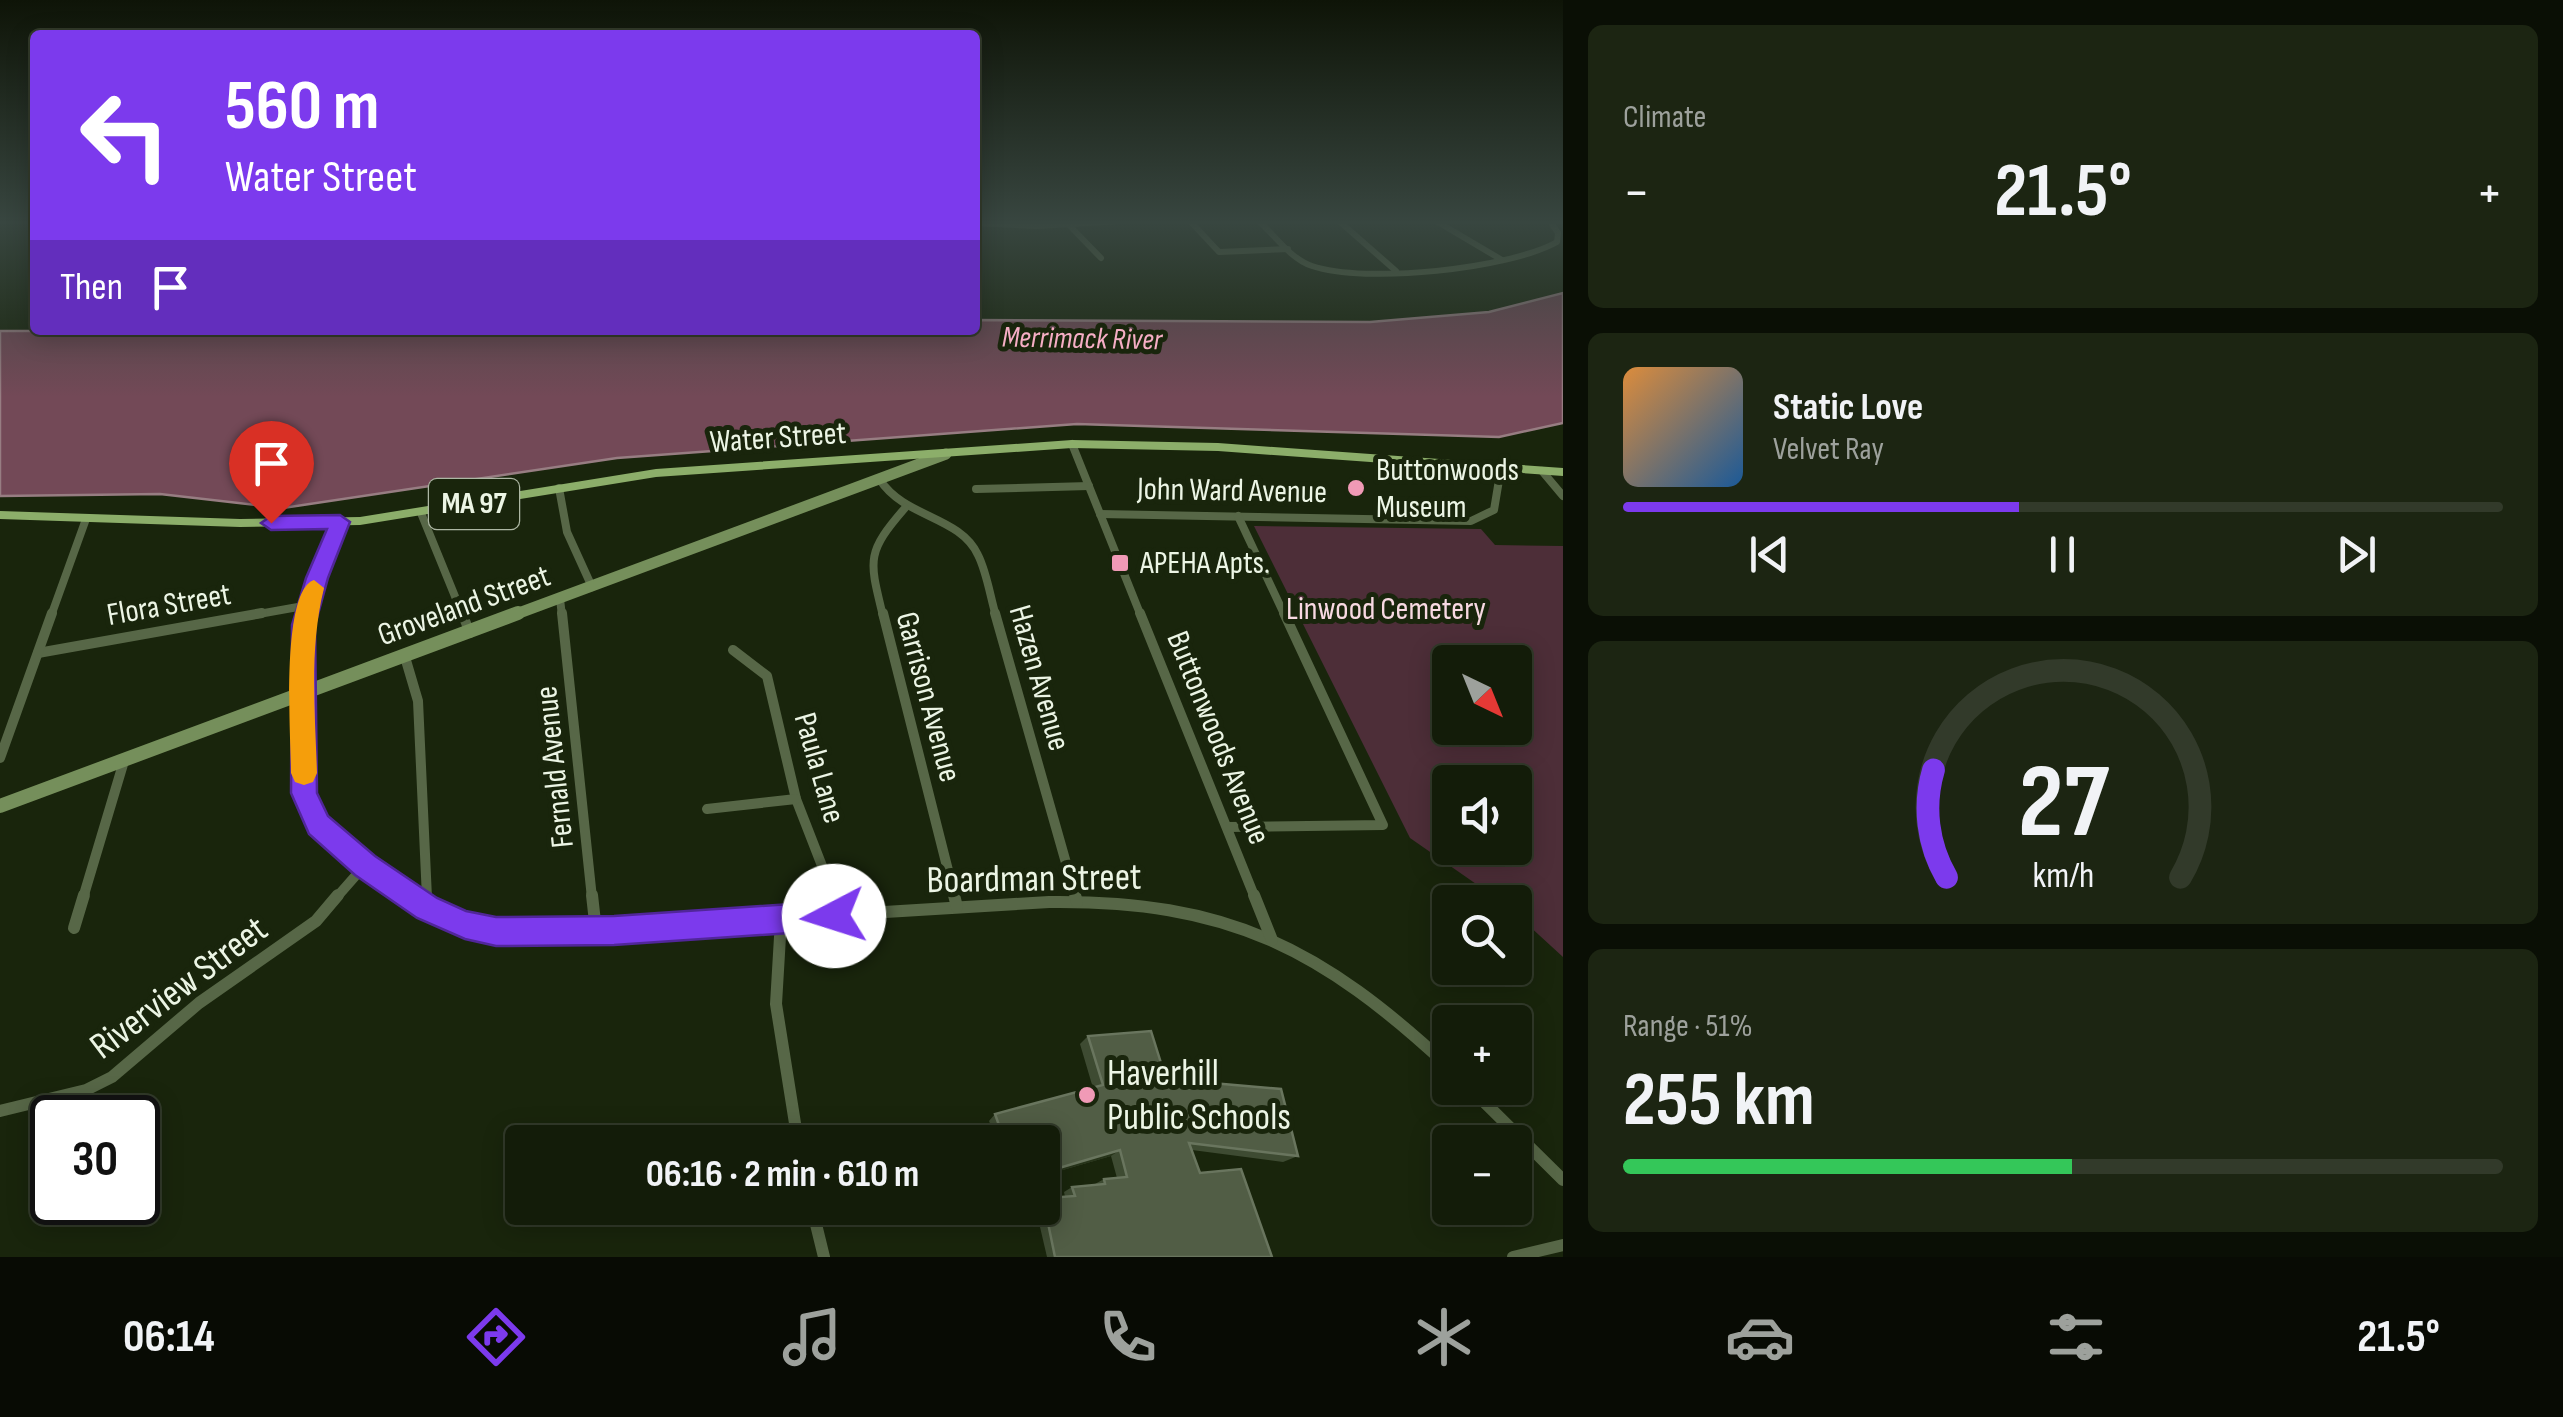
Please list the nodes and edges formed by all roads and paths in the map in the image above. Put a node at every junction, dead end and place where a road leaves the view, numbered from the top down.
1 (1072, 444) junction
2 (946, 454) junction
3 (1501, 468) junction
4 (1542, 471) junction
5 (1563, 472) edge
6 (880, 480) junction
7 (1089, 486) junction
8 (559, 488) junction
9 (976, 489) dead end
10 (1563, 496) edge
11 (905, 508) junction
12 (422, 513) junction
13 (1100, 514) junction
14 (0, 515) edge
15 (1238, 516) junction
16 (86, 518) junction
17 (340, 522) junction
18 (592, 588) junction
19 (560, 599) junction
20 (308, 605) junction
21 (470, 633) junction
22 (733, 650) dead end
23 (38, 654) junction
24 (406, 657) junction
25 (302, 695) junction
26 (0, 758) edge
27 (124, 760) junction
28 (796, 799) junction
29 (0, 806) edge
30 (707, 808) dead end
31 (1226, 827) junction
32 (365, 865) junction
33 (1078, 902) junction
34 (957, 907) junction
35 (427, 908) junction
36 (834, 916) junction
37 (781, 920) junction
38 (74, 928) dead end
39 (596, 931) junction
40 (1272, 940) junction
41 (1432, 1052) edge
42 (1487, 1105) edge
43 (0, 1111) edge
44 (795, 1125) edge
45 (1563, 1180) edge
46 (816, 1225) edge
47 (1563, 1245) edge
48 (824, 1257) edge
49 (1513, 1257) edge

1 - 2 main road, Water Street / MA 97
1 - 3 main road, Water Street / MA 97
1 - 7 street, Buttonwoods Avenue
2 - 6 main road, Groveland Street
2 - 8 main road, Water Street / MA 97
3 - 4 main road, Water Street / MA 97
3 - 15 street, John Ward Avenue
4 - 5 main road, Water Street / MA 97
4 - 10 street
6 - 11 street
6 - 18 main road, Groveland Street
7 - 9 street
7 - 13 street, Buttonwoods Avenue
8 - 12 main road, Water Street / MA 97
8 - 18 street
11 - 33 street, Hazen Avenue
11 - 34 street, Garrison Avenue
12 - 17 main road, Water Street / MA 97
12 - 21 street
13 - 15 street, John Ward Avenue
13 - 31 street, Buttonwoods Avenue
14 - 16 main road, Water Street / MA 97
15 - 31 street
16 - 17 main road, Water Street / MA 97
16 - 23 street
17 - 20 street, Boardman Street
18 - 19 main road, Groveland Street
19 - 21 main road, Groveland Street
19 - 39 street, Fernald Avenue
20 - 23 street, Flora Street
20 - 25 street, Boardman Street
21 - 24 main road, Groveland Street
22 - 28 street, Paula Lane
23 - 26 street
24 - 25 main road, Groveland Street
24 - 35 street
25 - 27 main road, Groveland Street
25 - 32 street, Boardman Street
27 - 29 main road, Groveland Street
27 - 38 street
28 - 30 street
28 - 36 street, Paula Lane
31 - 40 street, Buttonwoods Avenue
32 - 35 street, Boardman Street
32 - 43 street, Riverview Street
33 - 34 street, Boardman Street
33 - 40 street, Boardman Street
34 - 36 street, Boardman Street
35 - 39 street, Boardman Street
36 - 37 street, Boardman Street
37 - 39 street, Boardman Street
37 - 44 street
40 - 41 street, Boardman Street
42 - 45 street
46 - 48 street
47 - 49 street

